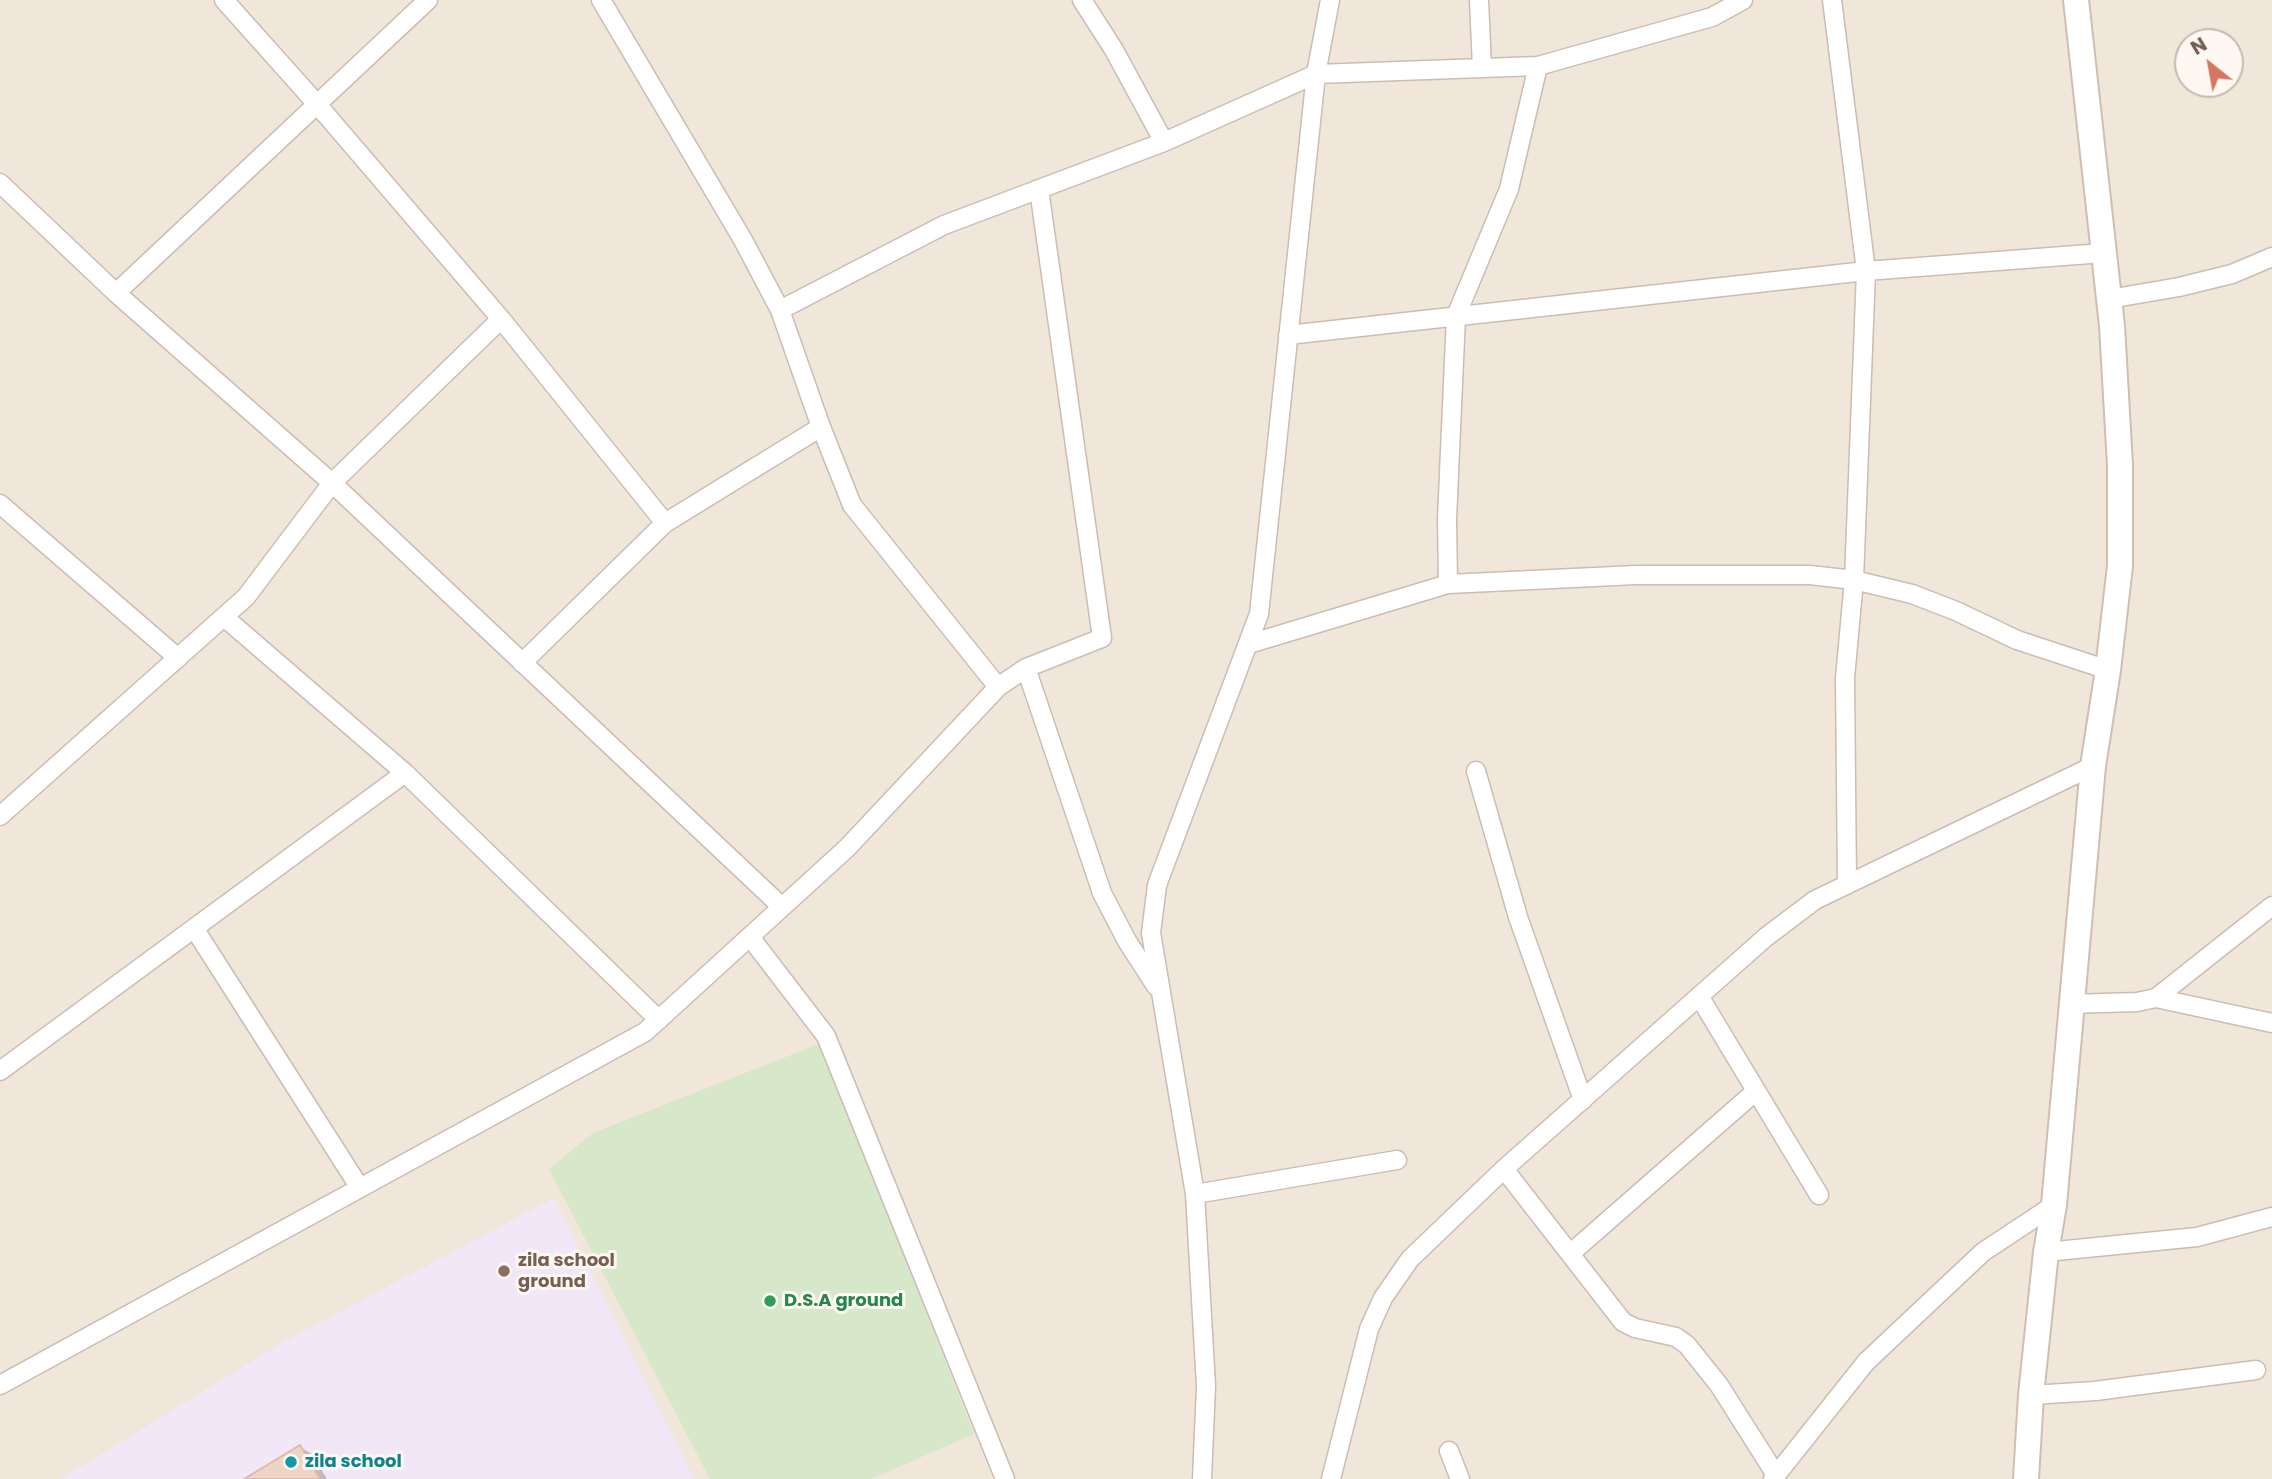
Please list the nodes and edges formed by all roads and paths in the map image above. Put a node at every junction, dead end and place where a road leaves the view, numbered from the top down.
1 (224, 0) edge
2 (428, 0) edge
3 (601, 0) edge
4 (1082, 0) edge
5 (1330, 0) edge
6 (1479, 0) edge
7 (1744, 0) edge
8 (1832, 0) edge
9 (2076, 0) edge
10 (1538, 66) junction
11 (1482, 68) junction
12 (1317, 74) junction
13 (316, 103) junction
14 (1164, 142) junction
15 (0, 183) edge
16 (1039, 189) junction
17 (2103, 253) junction
18 (2272, 257) edge
19 (1866, 271) junction
20 (116, 293) junction
21 (2109, 299) junction
22 (780, 310) junction
23 (1456, 316) junction
24 (501, 319) junction
25 (1288, 335) junction
26 (821, 427) junction
27 (332, 483) junction
28 (0, 505) edge
29 (665, 523) junction
30 (1854, 580) junction
31 (1448, 584) junction
32 (224, 617) junction
33 (1249, 644) junction
34 (178, 658) junction
35 (522, 663) junction
36 (1026, 668) junction
37 (2108, 670) junction
38 (998, 687) junction
39 (2093, 766) junction
40 (1476, 771) dead end
41 (405, 773) junction
42 (0, 816) edge
43 (1847, 885) junction
44 (2272, 906) edge
45 (782, 907) junction
46 (194, 928) junction
47 (750, 937) junction
48 (1161, 993) junction
49 (1699, 996) junction
50 (2156, 998) junction
51 (2070, 1004) junction
52 (659, 1020) junction
53 (2272, 1023) edge
54 (0, 1071) edge
55 (1756, 1091) junction
56 (1583, 1100) junction
57 (1397, 1160) dead end
58 (1504, 1170) junction
59 (359, 1188) junction
60 (1195, 1194) junction
61 (1819, 1195) dead end
62 (2054, 1205) junction
63 (2272, 1217) edge
64 (2046, 1252) junction
65 (1571, 1253) junction
66 (2256, 1370) dead end
67 (0, 1385) edge
68 (2031, 1395) junction
69 (1449, 1451) dead end
70 (1774, 1477) edge
71 (1005, 1479) edge
72 (1202, 1479) edge
73 (1331, 1479) edge
74 (1460, 1479) edge
75 (2026, 1479) edge

1 - 13 street
2 - 13 street
3 - 22 street
4 - 14 street
5 - 12 street
6 - 11 street
7 - 10 street
8 - 19 street
9 - 17 street
10 - 11 street
10 - 23 street
11 - 12 street
12 - 14 street
12 - 25 street
13 - 20 street
13 - 24 street
14 - 16 street
15 - 20 street
16 - 22 street
16 - 36 street
17 - 19 street
17 - 21 street
18 - 21 street
19 - 23 street
19 - 30 street
20 - 27 street
21 - 37 street
22 - 26 street
23 - 25 street
23 - 31 street
24 - 27 street
24 - 29 street
25 - 33 street
26 - 29 street
26 - 38 street
27 - 32 street
27 - 35 street
28 - 34 street
29 - 35 street
30 - 31 street
30 - 37 street
30 - 43 street
31 - 33 street
32 - 34 street
32 - 41 street
33 - 48 street
34 - 42 street
35 - 45 street
36 - 38 street
36 - 48 street
37 - 39 street
38 - 45 street
39 - 43 street
39 - 51 street
40 - 56 street
41 - 46 street
41 - 52 street
43 - 49 street
44 - 50 street
45 - 47 street
46 - 54 street
46 - 59 street
47 - 52 street
47 - 71 street
48 - 60 street
49 - 55 street
49 - 56 street
50 - 51 street
50 - 53 street
51 - 62 street
52 - 59 street
55 - 61 street
55 - 65 street
56 - 58 street
57 - 60 street
58 - 65 street
58 - 73 street
59 - 67 street
60 - 72 street
62 - 64 street
62 - 70 street
63 - 64 street
64 - 68 street
65 - 70 street
66 - 68 street
68 - 75 street
69 - 74 street

